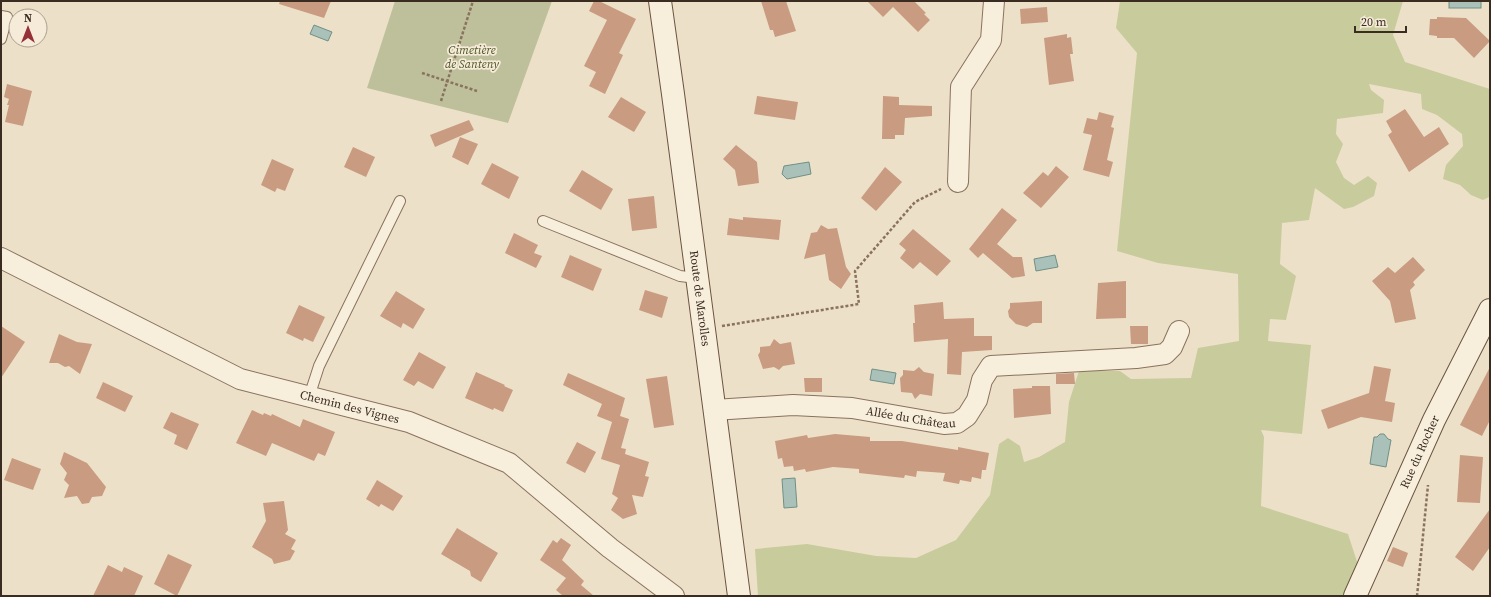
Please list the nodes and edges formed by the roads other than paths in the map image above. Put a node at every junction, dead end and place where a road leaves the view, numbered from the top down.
1 (660, 1) edge
2 (994, 1) edge
3 (1, 16) edge
4 (1, 39) edge
5 (958, 182) road end
6 (400, 201) dead end
7 (543, 221) dead end
8 (1, 258) edge
9 (697, 278) junction
10 (1490, 310) edge
11 (1179, 331) dead end
12 (309, 397) junction
13 (714, 410) junction
14 (674, 596) edge
15 (739, 596) edge
16 (1355, 596) edge

1 - 9 street, Route de Marolles
2 - 5 street
3 - 4 lane
6 - 12 lane
7 - 9 lane
8 - 12 street, Chemin des Vignes
9 - 13 street, Route de Marolles
10 - 16 street, Rue du Rocher
11 - 13 street, Allée du Château
12 - 14 street, Chemin des Vignes
13 - 15 street, Route de Marolles

